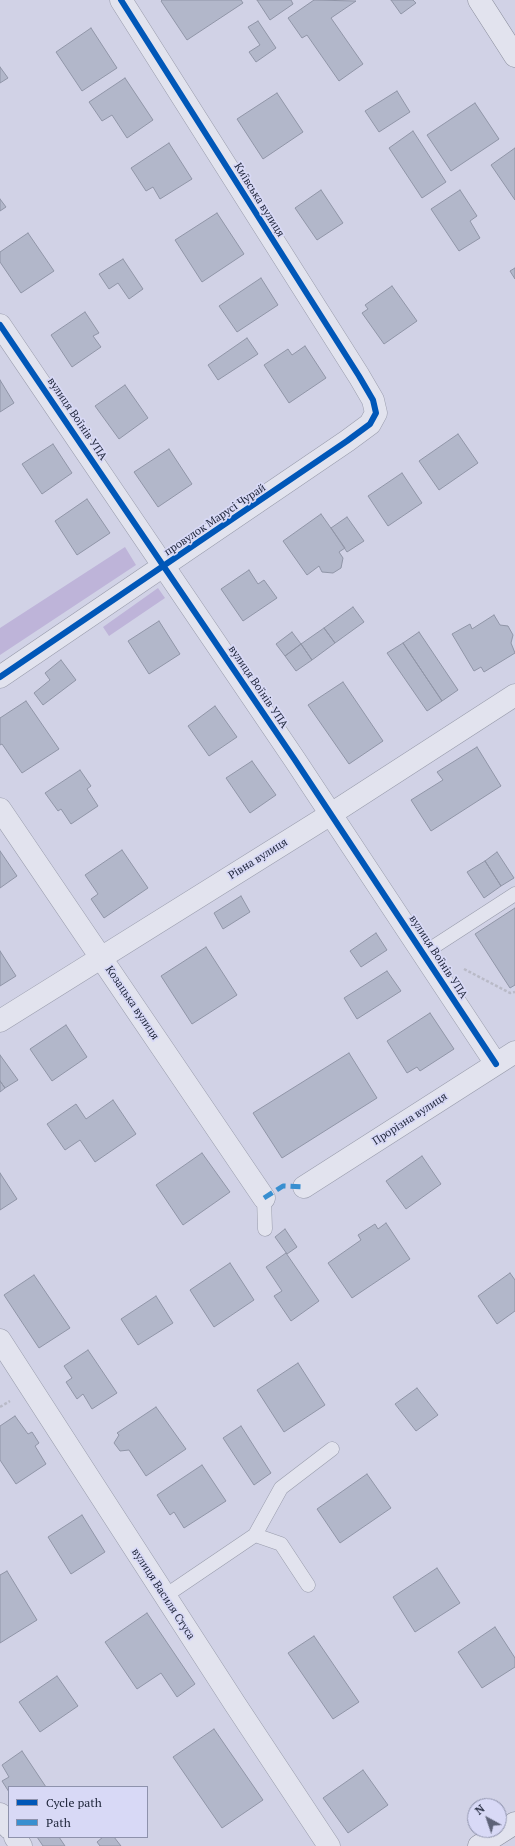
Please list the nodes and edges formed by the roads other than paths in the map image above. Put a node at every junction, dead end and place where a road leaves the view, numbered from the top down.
1 (120, 0) edge
2 (479, 0) edge
3 (515, 56) edge
4 (0, 324) edge
5 (376, 413) joint
6 (165, 566) junction
7 (0, 677) edge
8 (515, 695) edge
9 (0, 809) edge
10 (331, 814) junction
11 (515, 894) edge
12 (424, 953) junction
13 (101, 957) junction
14 (0, 1021) edge
15 (515, 1052) edge
16 (496, 1064) junction
17 (304, 1187) dead end
18 (264, 1198) joint
19 (265, 1229) dead end
20 (0, 1340) edge
21 (332, 1449) dead end
22 (255, 1535) junction
23 (308, 1585) dead end
24 (164, 1596) junction
25 (0, 1814) edge
26 (515, 1823) edge
27 (8, 1826) edge
28 (329, 1846) edge
29 (479, 1846) edge

1 - 5 street, Київська вулиця
2 - 3 street
4 - 6 street, вулиця Воїнів УПА
5 - 6 street, провулок Марусі Чурай
6 - 7 street, провулок Марусі Чурай
6 - 10 street, вулиця Воїнів УПА
8 - 10 street, Рівна вулиця
9 - 13 street, Козацька вулиця
10 - 12 street, вулиця Воїнів УПА
10 - 13 street, Рівна вулиця
11 - 12 lane
12 - 16 street, вулиця Воїнів УПА
13 - 14 street, Рівна вулиця
13 - 18 street, Козацька вулиця
15 - 16 street, Прорізна вулиця
16 - 17 street, Прорізна вулиця
18 - 19 lane
20 - 24 street, вулиця Василя Стуса
21 - 22 lane
22 - 23 lane
22 - 24 lane
24 - 28 street, вулиця Василя Стуса
25 - 27 street
26 - 29 street

